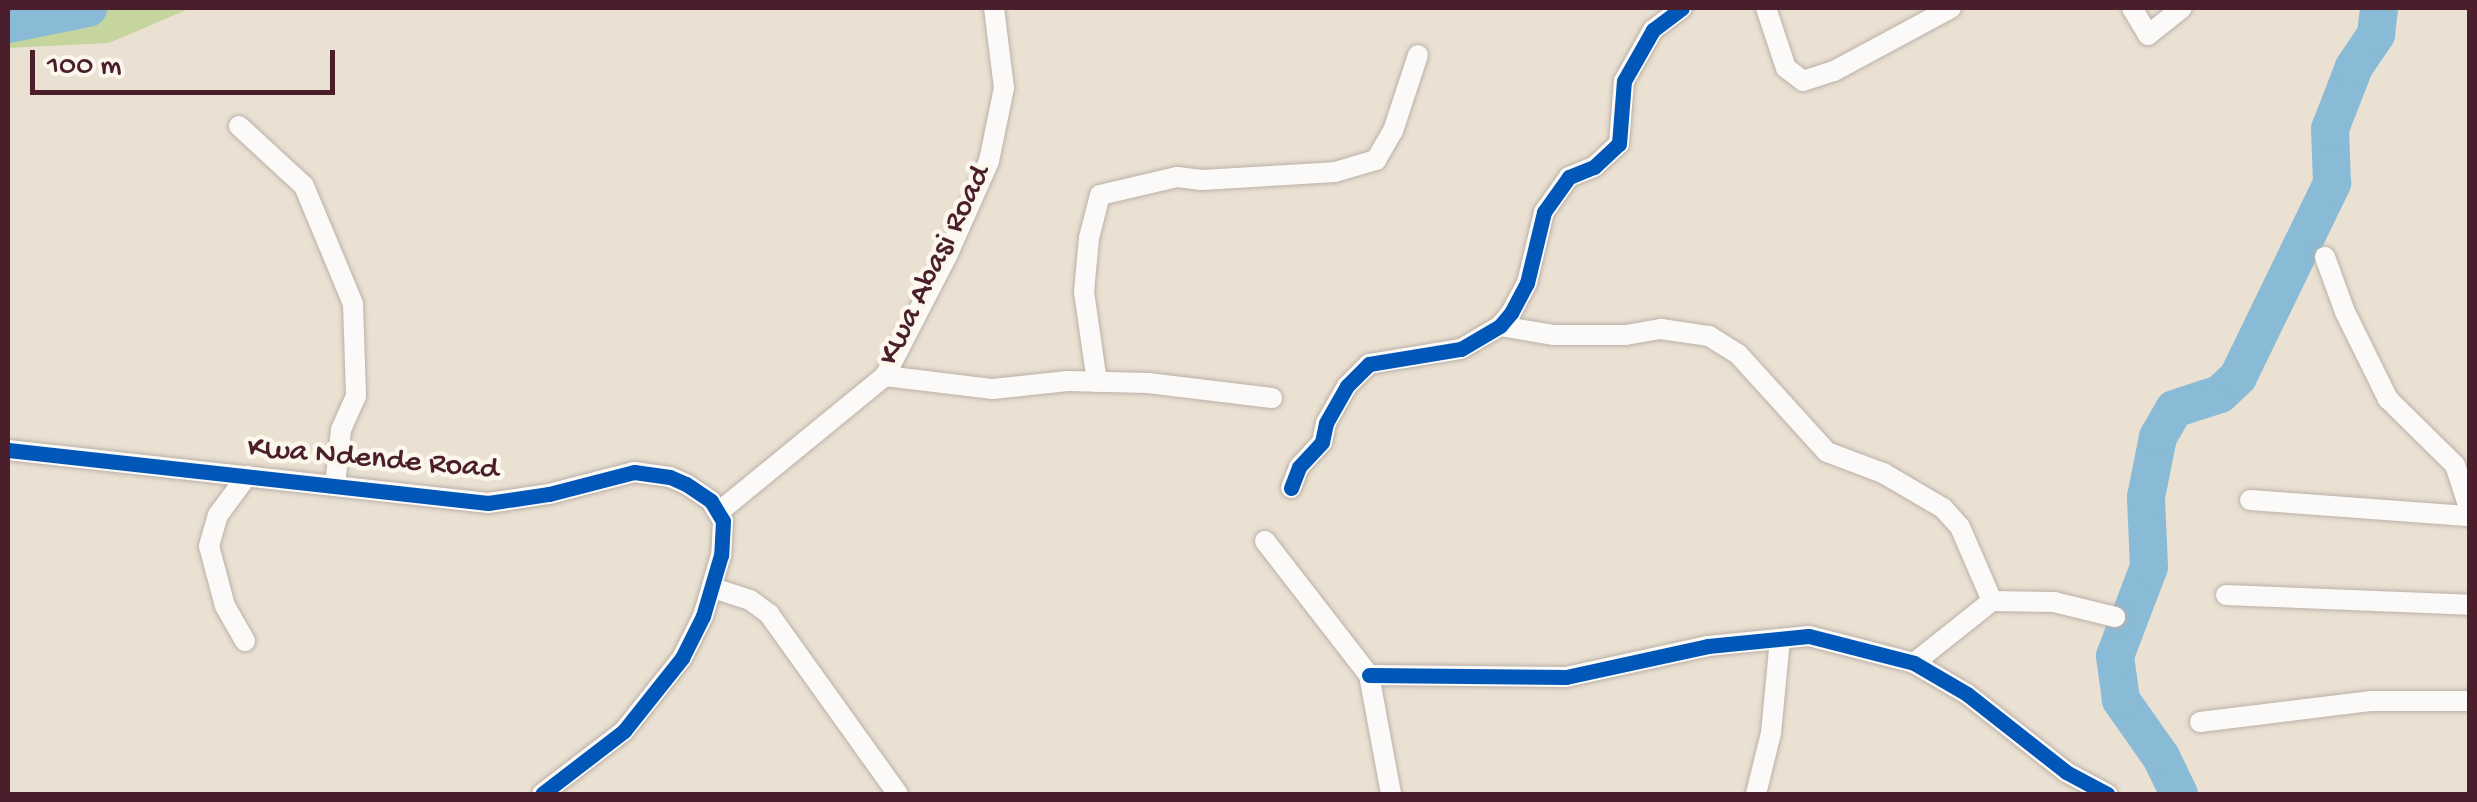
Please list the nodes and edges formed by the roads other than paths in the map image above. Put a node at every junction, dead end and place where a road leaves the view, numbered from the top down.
1 (994, 8) edge
2 (1682, 8) edge
3 (1766, 8) edge
4 (1951, 8) edge
5 (2132, 8) edge
6 (2182, 8) edge
7 (1418, 54) dead end
8 (238, 126) dead end
9 (2326, 257) dead end
10 (1500, 326) junction
11 (885, 376) junction
12 (1096, 382) junction
13 (1272, 398) dead end
14 (8, 450) edge
15 (247, 476) junction
16 (334, 485) junction
17 (1291, 488) dead end
18 (2250, 500) dead end
19 (720, 510) junction
20 (2470, 514) edge
21 (1265, 541) dead end
22 (713, 588) junction
23 (2226, 595) dead end
24 (1992, 602) junction
25 (2470, 605) edge
26 (2115, 616) dead end
27 (1780, 640) junction
28 (245, 642) dead end
29 (1914, 664) junction
30 (1369, 675) junction
31 (2470, 701) edge
32 (2200, 722) dead end
33 (542, 794) edge
34 (898, 794) edge
35 (1391, 794) edge
36 (1756, 794) edge
37 (2108, 794) edge

1 - 11 street, Kwa Abasi Road
2 - 10 street
3 - 4 street
5 - 6 street
7 - 12 street
8 - 16 street
9 - 20 street
10 - 17 street
10 - 24 street
11 - 12 street
11 - 19 street, Kwa Abasi Road
12 - 13 street
14 - 15 street, Kwa Ndende Road
15 - 16 street, Kwa Ndende Road
15 - 28 street
16 - 19 street, Kwa Ndende Road
18 - 20 street
19 - 22 street
21 - 30 street
22 - 33 street
22 - 34 street
23 - 25 street
24 - 26 street
24 - 29 street
27 - 29 street
27 - 30 street
27 - 36 street
29 - 37 street
30 - 35 street
31 - 32 street

